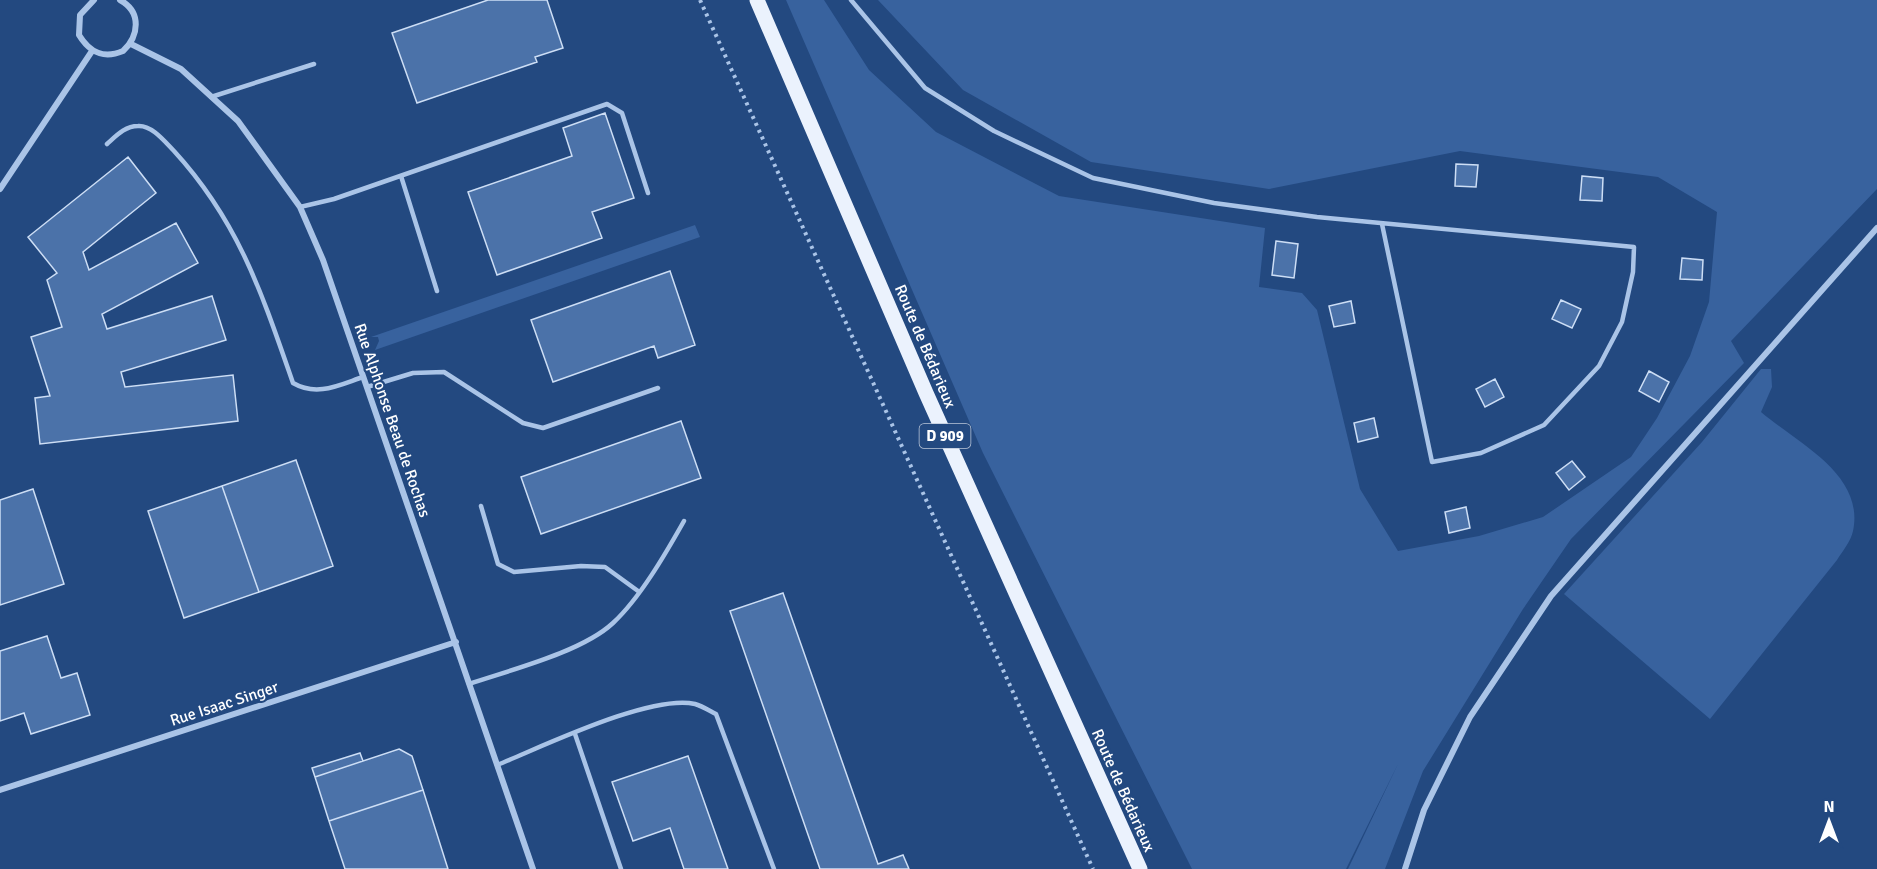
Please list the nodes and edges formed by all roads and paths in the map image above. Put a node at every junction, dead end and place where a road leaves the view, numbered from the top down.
1 (94, 0) edge
2 (120, 0) edge
3 (700, 0) edge
4 (757, 0) edge
5 (851, 0) edge
6 (131, 44) junction
7 (92, 51) junction
8 (314, 64) dead end
9 (211, 97) junction
10 (107, 144) dead end
11 (401, 176) junction
12 (0, 189) edge
13 (648, 193) dead end
14 (300, 207) junction
15 (1382, 224) junction
16 (1877, 228) edge
17 (437, 291) dead end
18 (363, 377) junction
19 (367, 387) junction
20 (658, 388) dead end
21 (481, 506) dead end
22 (684, 521) dead end
23 (638, 591) junction
24 (456, 642) junction
25 (470, 684) junction
26 (575, 734) junction
27 (497, 765) junction
28 (0, 790) edge
29 (533, 869) edge
30 (621, 869) edge
31 (774, 869) edge
32 (1094, 869) edge
33 (1140, 869) edge
34 (1405, 869) edge

1 - 7 street
2 - 6 street
3 - 32 path
4 - 33 main road, Route de Bédarieux / D 909
5 - 15 lane
6 - 7 street
6 - 9 street, Rue Alphonse Beau de Rochas
7 - 12 street
8 - 9 lane
9 - 14 street, Rue Alphonse Beau de Rochas
10 - 18 lane
11 - 13 lane
11 - 14 lane
11 - 17 lane
14 - 18 street, Rue Alphonse Beau de Rochas
15 - 15 lane
16 - 34 street
18 - 19 street, Rue Alphonse Beau de Rochas
19 - 20 lane
19 - 24 street, Rue Alphonse Beau de Rochas
21 - 23 lane
22 - 23 lane
23 - 25 lane
24 - 25 street, Rue Alphonse Beau de Rochas
24 - 28 street, Rue Isaac Singer
25 - 27 street, Rue Alphonse Beau de Rochas
26 - 27 lane
26 - 30 lane
26 - 31 lane
27 - 29 street, Rue Alphonse Beau de Rochas

